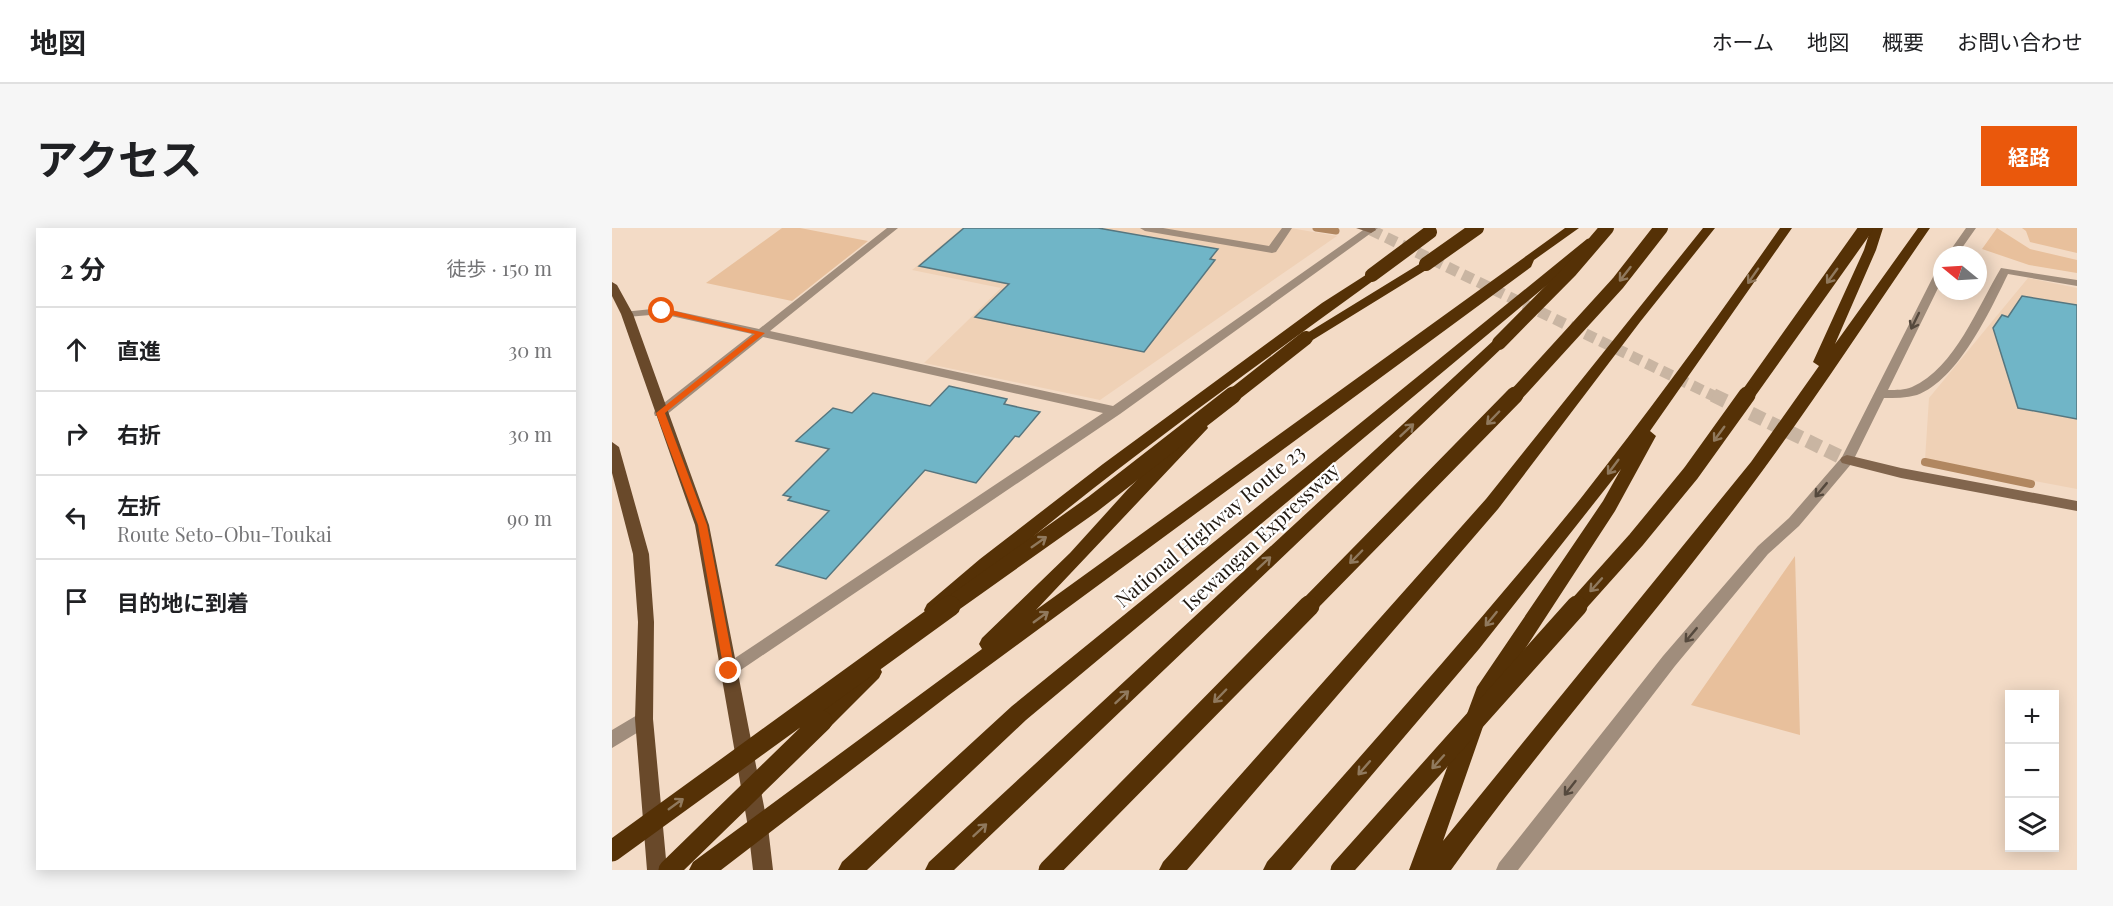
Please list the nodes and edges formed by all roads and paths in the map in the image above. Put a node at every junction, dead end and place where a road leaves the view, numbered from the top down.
1 (893, 228) edge
2 (1145, 228) edge
3 (1287, 228) edge
4 (1477, 228) edge
5 (1573, 228) edge
6 (1584, 228) edge
7 (1608, 228) edge
8 (1661, 228) edge
9 (1709, 228) edge
10 (1786, 228) edge
11 (1866, 228) edge
12 (1877, 228) edge
13 (1924, 228) edge
14 (1971, 228) edge
15 (1369, 229) edge
16 (1433, 230) edge
17 (1958, 246) edge
18 (1526, 264) junction
19 (2077, 283) edge
20 (612, 285) edge
21 (1933, 287) edge
22 (1327, 306) junction
23 (627, 314) junction
24 (761, 333) junction
25 (1683, 374) junction
26 (1808, 392) junction
27 (1878, 394) junction
28 (1115, 411) junction
29 (660, 413) junction
30 (612, 450) edge
31 (1846, 460) junction
32 (2077, 506) edge
33 (729, 671) junction
34 (942, 689) junction
35 (644, 719) junction
36 (612, 740) edge
37 (758, 827) junction
38 (612, 850) edge
39 (657, 870) edge
40 (669, 870) edge
41 (701, 870) edge
42 (763, 870) edge
43 (850, 870) edge
44 (937, 870) edge
45 (1049, 870) edge
46 (1171, 870) edge
47 (1275, 870) edge
48 (1341, 870) edge
49 (1421, 870) edge
50 (1436, 870) edge
51 (1506, 870) edge

1 - 24 street
2 - 3 street
38 -> 4 highway, bridge
5 - 18 highway
6 - 18 highway
7 - 43 highway, National Highway Route 23
44 -> 7 highway, Isewangan Expressway, bridge
8 -> 45 highway, bridge
9 - 46 highway
10 -> 25 highway
11 -> 48 highway, bridge
12 - 26 highway
13 - 26 highway
14 - 17 street
15 - 28 street
16 - 22 highway, bridge
34 -> 18 highway
19 - 27 street
20 - 23 main road
21 -> 27 street
22 - 34 highway
22 - 40 highway, bridge
23 - 24 street
23 - 29 main road
24 - 28 street
24 - 29 street
25 -> 47 highway
25 - 49 highway
26 - 50 highway
27 - 31 street
28 - 33 street
29 - 33 main road
30 - 35 main road
31 - 32 street
31 -> 51 street
33 - 37 main road
34 - 37 highway
35 - 36 street
35 - 39 main road
37 - 41 highway
37 - 42 main road

